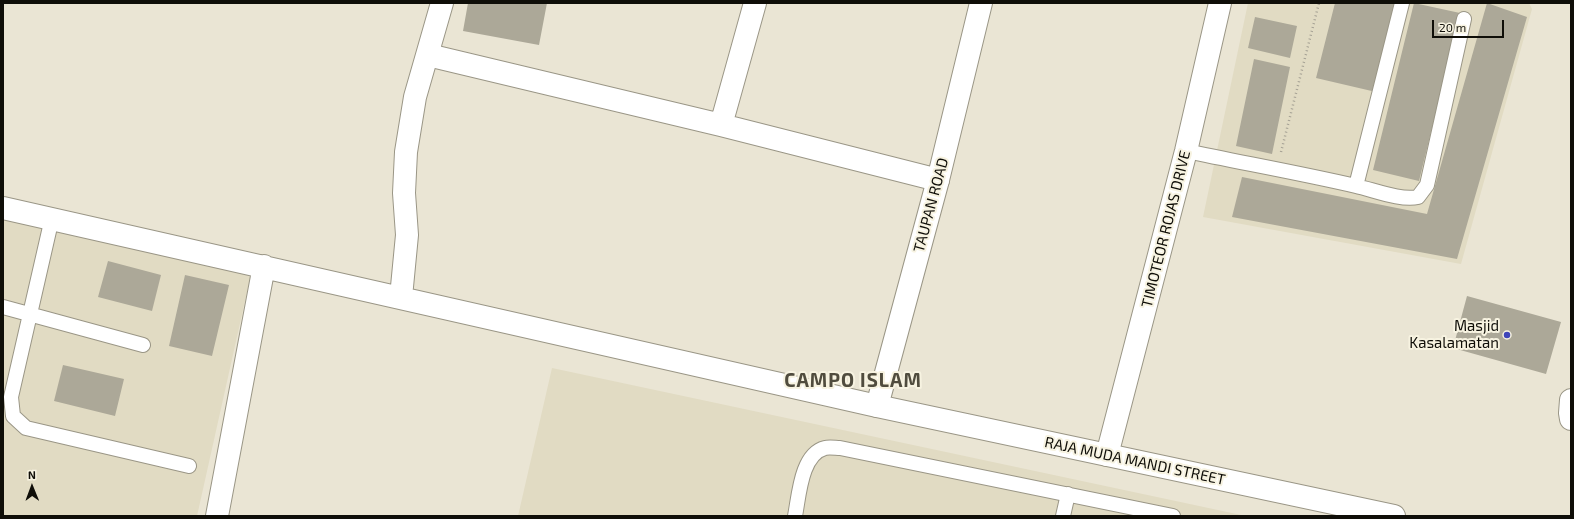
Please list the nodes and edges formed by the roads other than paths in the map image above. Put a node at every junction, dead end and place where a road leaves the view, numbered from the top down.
1 (442, 3) edge
2 (755, 3) edge
3 (981, 3) edge
4 (1220, 3) edge
5 (1402, 3) edge
6 (1464, 19) dead end
7 (428, 55) junction
8 (721, 125) junction
9 (1186, 151) junction
10 (938, 180) junction
11 (1356, 186) junction
12 (3, 208) edge
13 (52, 218) junction
14 (264, 266) junction
15 (401, 297) junction
16 (3, 307) edge
17 (30, 315) junction
18 (144, 345) dead end
19 (1571, 400) edge
20 (876, 406) junction
21 (1571, 419) edge
22 (1108, 455) junction
23 (189, 466) dead end
24 (1068, 494) junction
25 (1359, 512) edge
26 (217, 516) edge
27 (795, 516) edge
28 (1063, 516) edge
29 (1173, 516) edge
30 (1393, 516) edge

1 - 7 street
2 - 8 street
3 - 10 street, TAUPAN ROAD
4 - 9 street, TIMOTEOR ROJAS DRIVE
5 - 11 lane
6 - 11 lane
7 - 8 street
7 - 15 street
8 - 10 street
9 - 11 lane
9 - 22 street, TIMOTEOR ROJAS DRIVE
10 - 20 street, TAUPAN ROAD
12 - 13 street, RAJA MUDA MANDI STREET
13 - 14 street, RAJA MUDA MANDI STREET
13 - 17 lane
14 - 15 street, RAJA MUDA MANDI STREET
14 - 26 street
15 - 20 street, RAJA MUDA MANDI STREET
16 - 17 lane
17 - 18 lane
17 - 23 lane
19 - 21 street
20 - 22 street, RAJA MUDA MANDI STREET
22 - 25 street, RAJA MUDA MANDI STREET
24 - 27 lane
24 - 28 lane
24 - 29 lane
25 - 30 street, RAJA MUDA MANDI STREET

